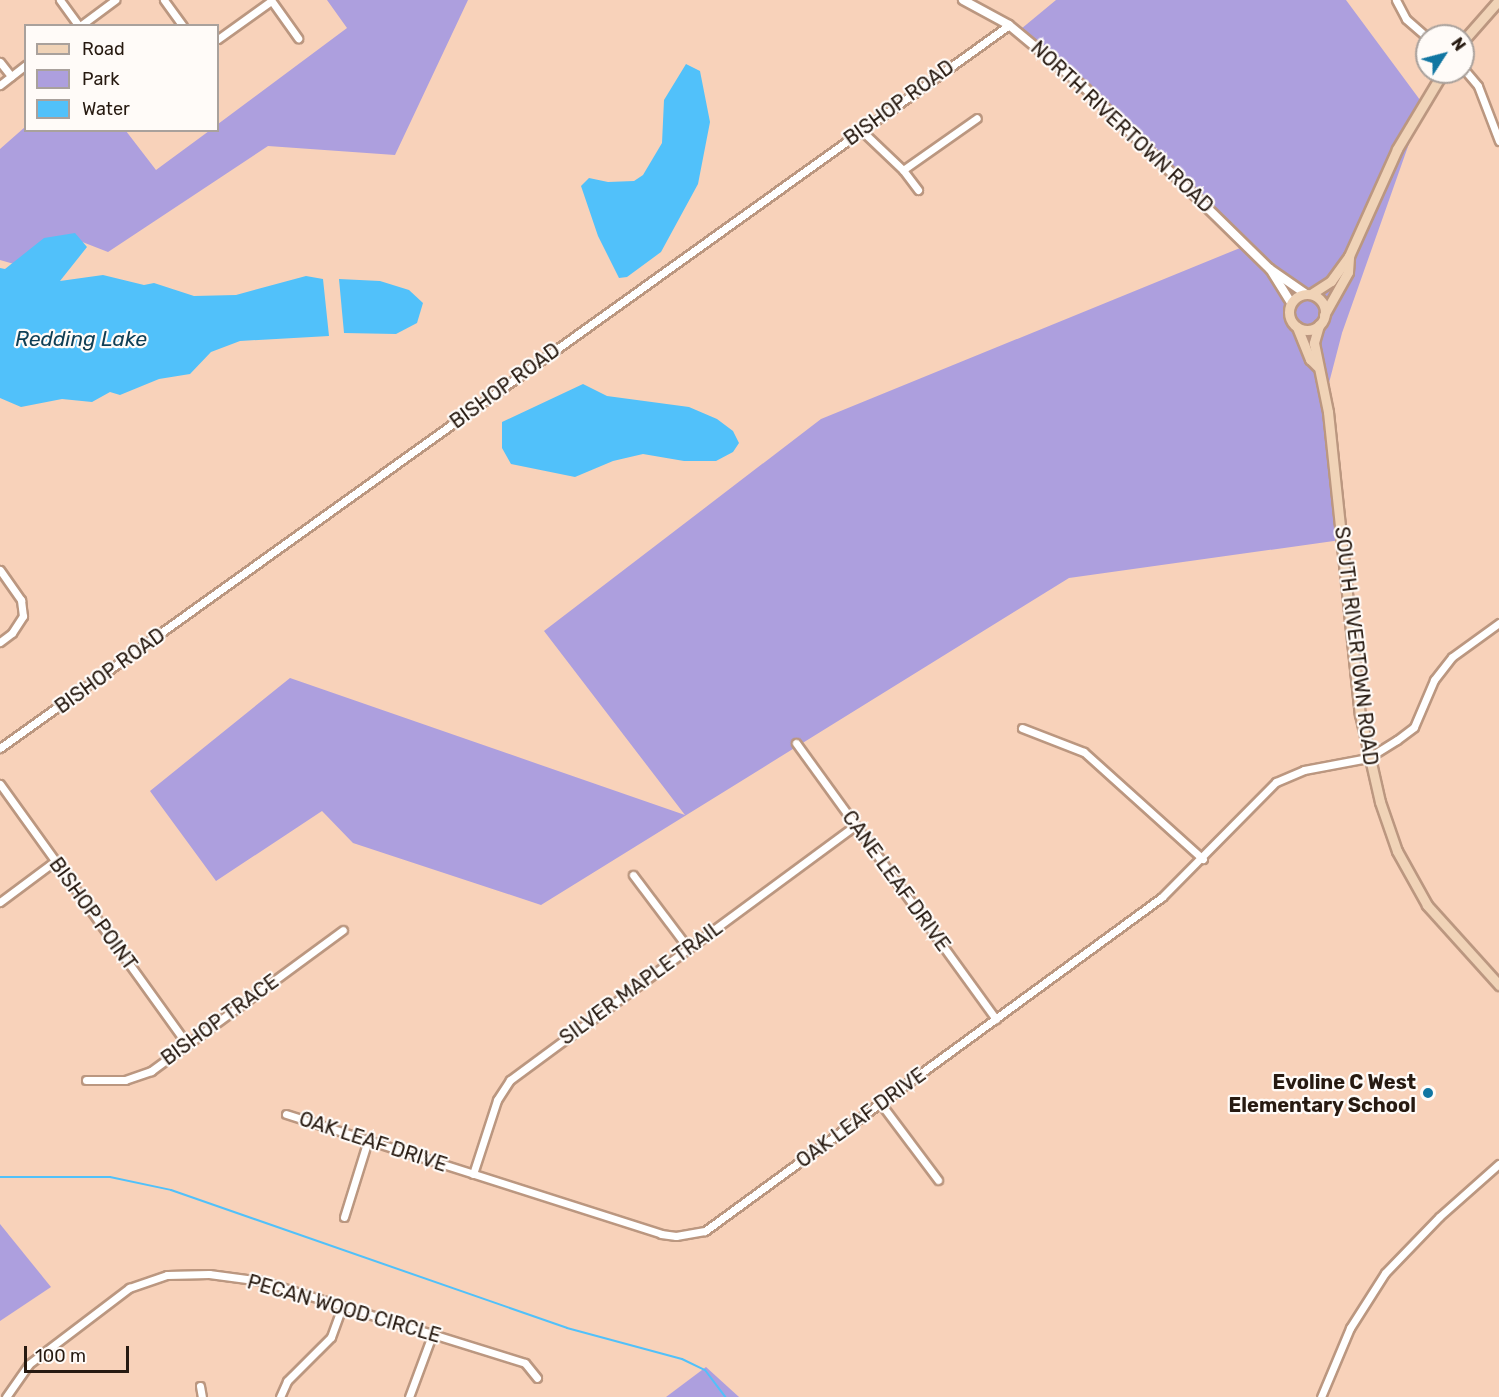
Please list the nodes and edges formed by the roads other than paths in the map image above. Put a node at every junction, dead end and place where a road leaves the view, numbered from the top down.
1 (60, 0) edge
2 (115, 0) edge
3 (164, 0) edge
4 (271, 0) edge
5 (963, 0) edge
6 (1396, 0) edge
7 (1499, 0) edge
8 (78, 24) edge
9 (82, 24) edge
10 (182, 24) edge
11 (1009, 25) junction
12 (1415, 27) edge
13 (1475, 27) edge
14 (219, 38) edge
15 (298, 38) dead end
16 (0, 62) edge
17 (24, 66) edge
18 (11, 76) junction
19 (1475, 82) edge
20 (1436, 84) edge
21 (0, 85) edge
22 (977, 118) dead end
23 (861, 130) junction
24 (1499, 141) edge
25 (903, 170) junction
26 (918, 190) dead end
27 (1348, 256) junction
28 (1270, 269) junction
29 (1309, 294) junction
30 (1291, 302) junction
31 (1324, 315) junction
32 (1319, 325) junction
33 (1297, 327) junction
34 (1317, 366) junction
35 (0, 570) edge
36 (1496, 625) edge
37 (1499, 633) edge
38 (0, 642) edge
39 (1022, 728) dead end
40 (796, 743) dead end
41 (0, 748) edge
42 (1368, 758) junction
43 (0, 784) edge
44 (855, 826) junction
45 (1203, 859) junction
46 (55, 861) junction
47 (633, 875) dead end
48 (0, 902) edge
49 (344, 930) dead end
50 (688, 948) junction
51 (1499, 984) edge
52 (996, 1019) junction
53 (187, 1044) junction
54 (86, 1080) dead end
55 (881, 1104) junction
56 (286, 1114) dead end
57 (368, 1140) junction
58 (1499, 1164) edge
59 (473, 1174) junction
60 (938, 1180) dead end
61 (344, 1217) dead end
62 (342, 1306) junction
63 (432, 1335) junction
64 (537, 1378) dead end
65 (200, 1386) dead end
66 (6, 1397) edge
67 (201, 1397) edge
68 (280, 1397) edge
69 (409, 1397) edge
70 (1321, 1397) edge

1 - 8 street
2 - 9 street
3 - 10 street
4 - 14 street
4 - 15 street
5 - 11 street, NORTH RIVERTOWN ROAD
6 - 12 street
7 - 13 main road
11 - 23 street, BISHOP ROAD
11 - 28 street, NORTH RIVERTOWN ROAD
16 - 18 street
17 - 18 street
18 - 21 street
19 - 24 street
20 - 27 main road
22 - 25 street
23 - 25 street
23 - 41 street, BISHOP ROAD
25 - 26 street
27 - 29 main road
27 - 31 main road
28 - 29 street, NORTH RIVERTOWN ROAD
28 - 30 street, NORTH RIVERTOWN ROAD
29 - 30 main road
29 - 31 main road
30 - 33 main road
31 - 32 main road
32 - 33 main road
32 - 34 main road
33 - 34 main road
34 - 42 main road, SOUTH RIVERTOWN ROAD
35 - 38 street
36 - 37 street
36 - 42 street
39 - 45 street
40 - 44 street, CANE LEAF DRIVE
42 - 45 street, OAK LEAF DRIVE
42 - 51 main road, SOUTH RIVERTOWN ROAD
43 - 46 street, BISHOP POINT
44 - 50 street, SILVER MAPLE TRAIL
44 - 52 street, CANE LEAF DRIVE
45 - 52 street, OAK LEAF DRIVE
46 - 48 street
46 - 53 street, BISHOP POINT
47 - 50 street
49 - 53 street, BISHOP TRACE
50 - 59 street, SILVER MAPLE TRAIL
52 - 55 street, OAK LEAF DRIVE
53 - 54 street, BISHOP TRACE
55 - 59 street, OAK LEAF DRIVE
55 - 60 street
56 - 57 street, OAK LEAF DRIVE
57 - 59 street, OAK LEAF DRIVE
57 - 61 street
58 - 70 street
62 - 63 street, PECAN WOOD CIRCLE
62 - 66 street, PECAN WOOD CIRCLE
62 - 68 street
63 - 64 street, PECAN WOOD CIRCLE
63 - 69 street
65 - 67 street

